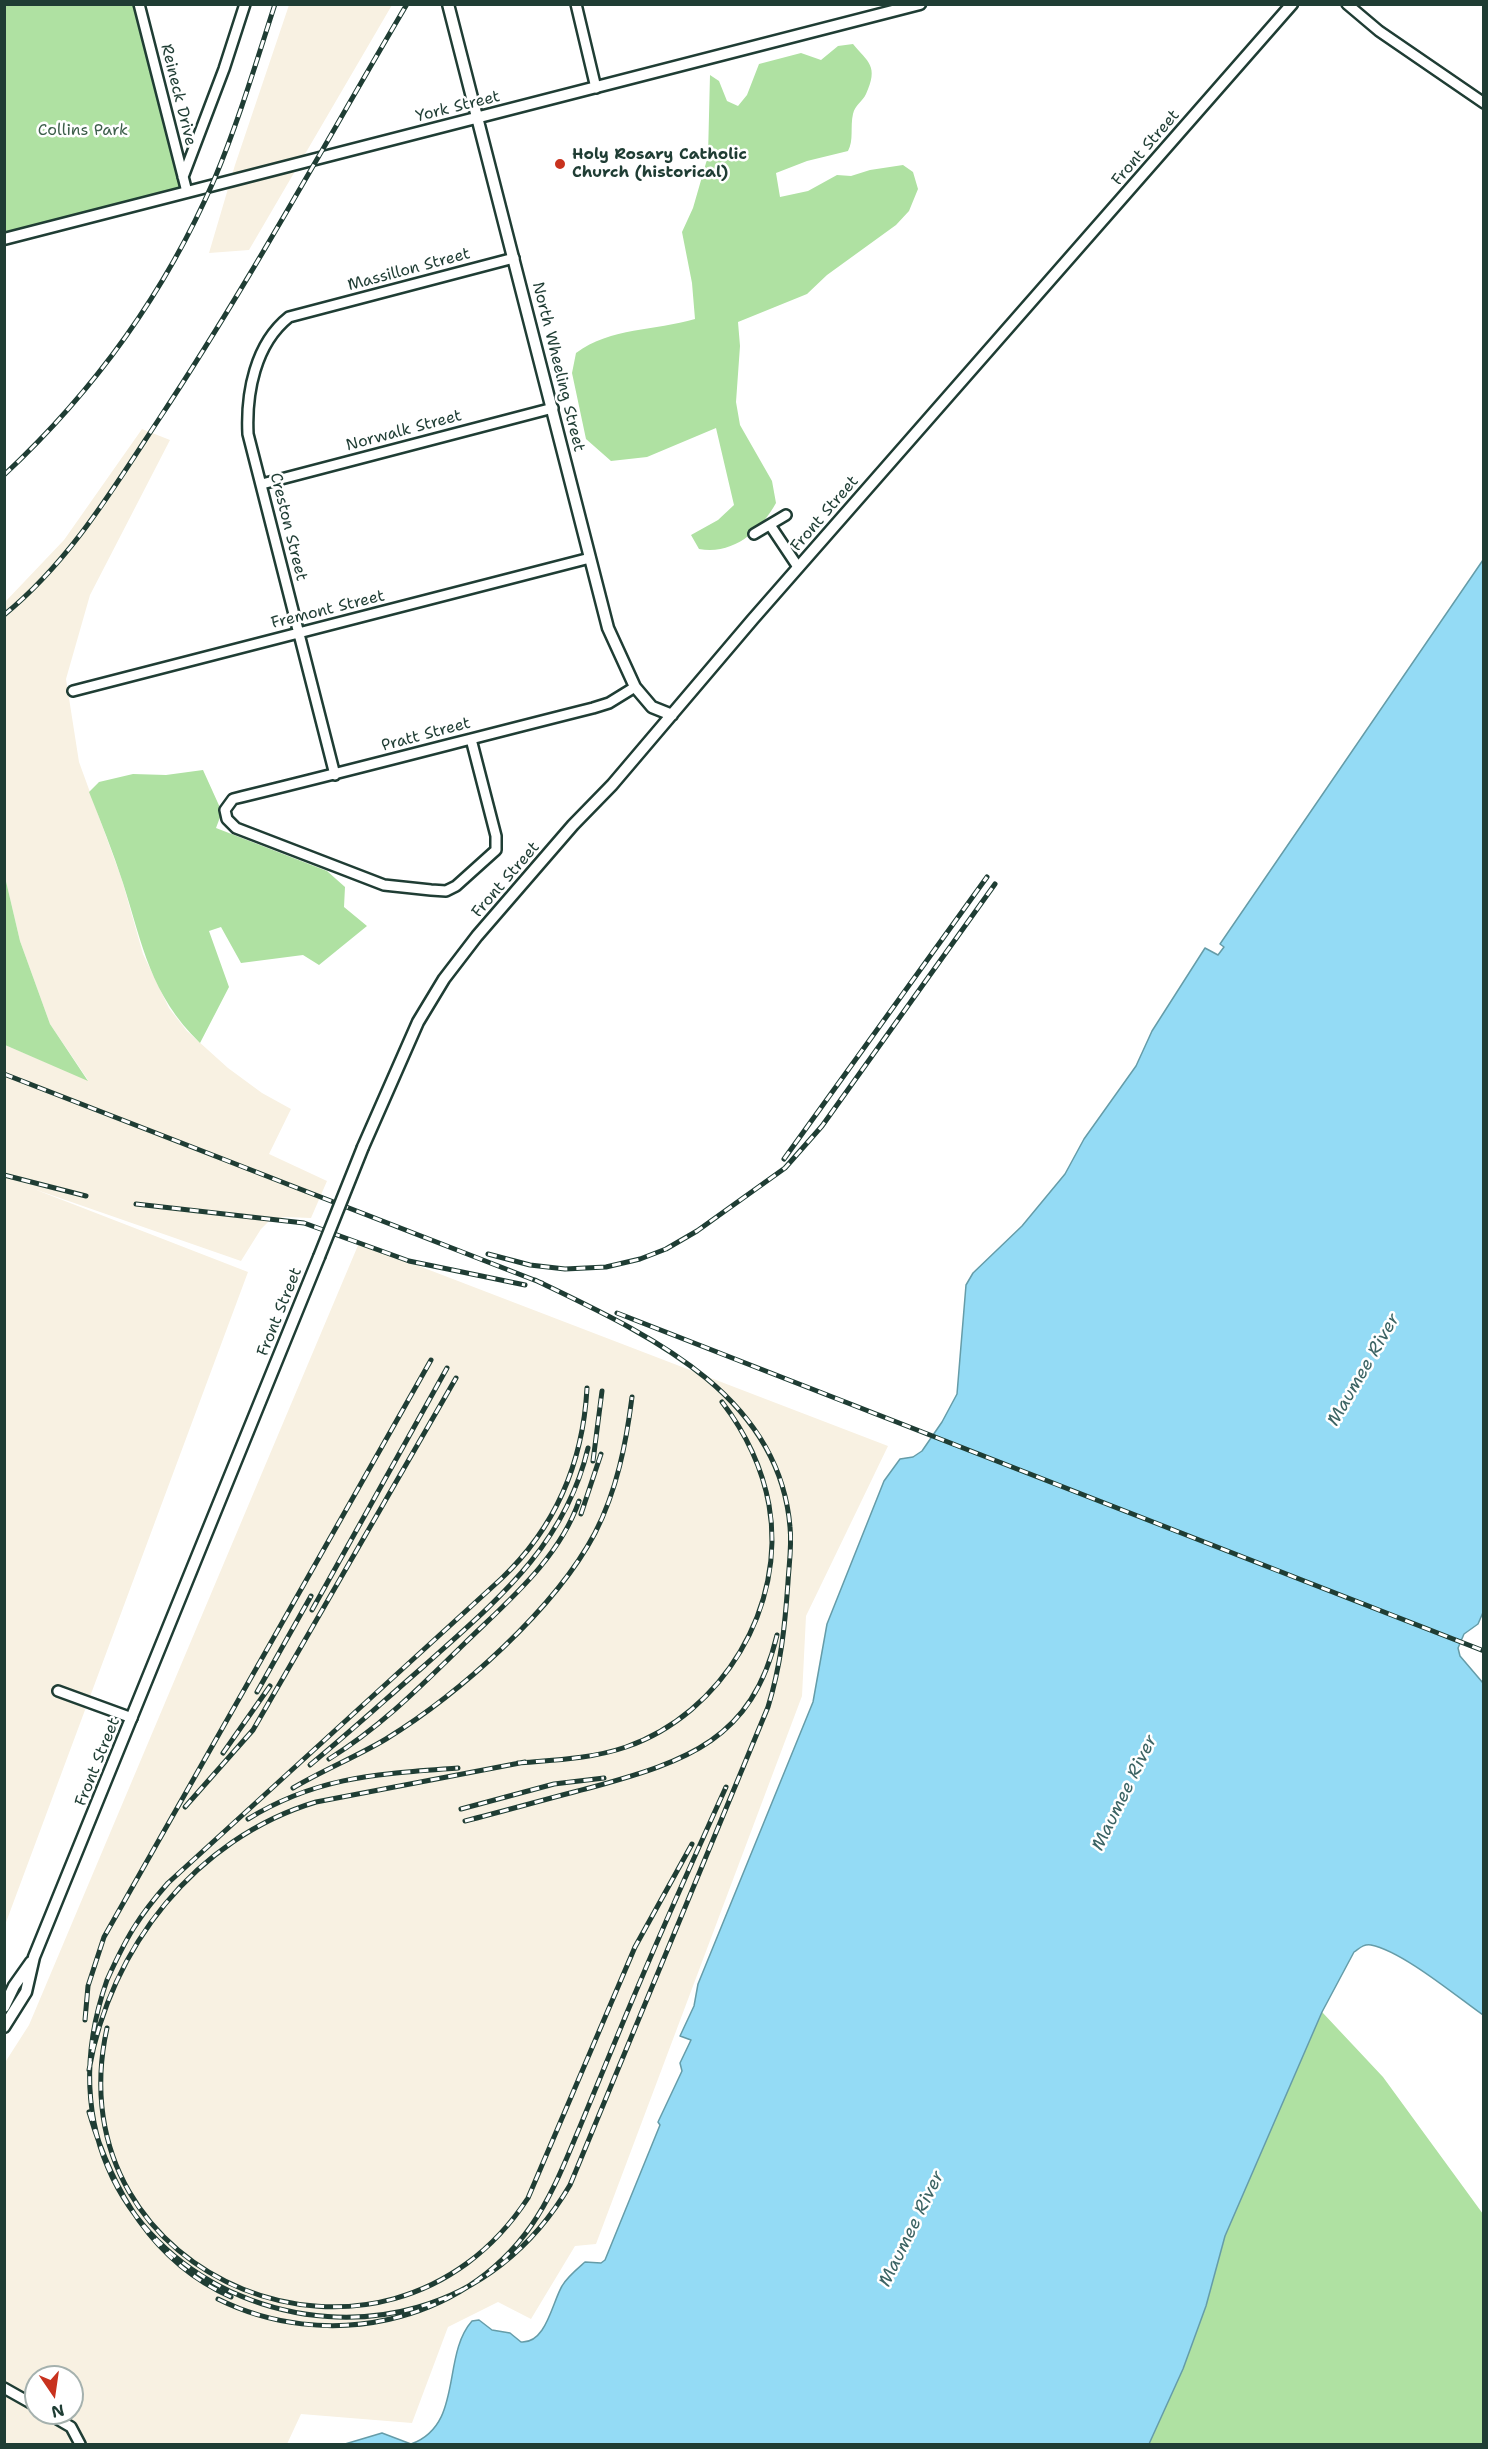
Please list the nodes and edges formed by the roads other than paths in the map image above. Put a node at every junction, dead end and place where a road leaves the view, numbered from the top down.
1 (139, 4) edge
2 (245, 4) edge
3 (448, 4) edge
4 (576, 4) edge
5 (920, 4) edge
6 (1292, 4) edge
7 (1347, 4) edge
8 (892, 8) edge
9 (596, 88) junction
10 (1484, 104) edge
11 (478, 118) junction
12 (183, 177) junction
13 (187, 192) junction
14 (4, 239) edge
15 (514, 258) junction
16 (310, 311) joint
17 (553, 408) junction
18 (262, 484) junction
19 (786, 515) dead end
20 (770, 525) junction
21 (754, 534) dead end
22 (590, 558) junction
23 (798, 567) junction
24 (300, 633) junction
25 (635, 687) junction
26 (73, 691) dead end
27 (672, 715) junction
28 (471, 739) junction
29 (335, 774) junction
30 (58, 1691) dead end
31 (132, 1718) junction
32 (34, 1957) junction
33 (4, 2007) edge
34 (4, 2027) edge
35 (4, 2388) edge
36 (24, 2399) edge
37 (68, 2425) edge
38 (79, 2441) edge

1 - 12 street, Reineck Drive
2 - 12 street
3 - 11 street, North Wheeling Street
4 - 9 street
5 - 8 street, York Street
6 - 23 street, Front Street
7 - 10 street
8 - 9 street, York Street
9 - 11 street, York Street
11 - 13 street, York Street
11 - 15 street, North Wheeling Street
12 - 13 street, Reineck Drive
13 - 14 street, York Street
15 - 16 street, Massillon Street
15 - 17 street, North Wheeling Street
16 - 18 street, Creston Street
17 - 18 street, Norwalk Street
17 - 22 street, North Wheeling Street
18 - 24 street, Creston Street
19 - 20 street
20 - 21 street
20 - 23 street
22 - 24 street, Fremont Street
22 - 25 street, North Wheeling Street
23 - 27 street, Front Street
24 - 26 street, Fremont Street
24 - 29 street, Creston Street
25 - 27 street, North Wheeling Street
25 - 28 street, Pratt Street
27 - 31 street, Front Street, bridge
28 - 29 street, Pratt Street
28 - 29 street, Pratt Street
30 - 31 street
31 - 32 street, Front Street
32 - 33 street, Front Street
32 - 34 street, Front Street
35 - 36 street
37 - 38 street

